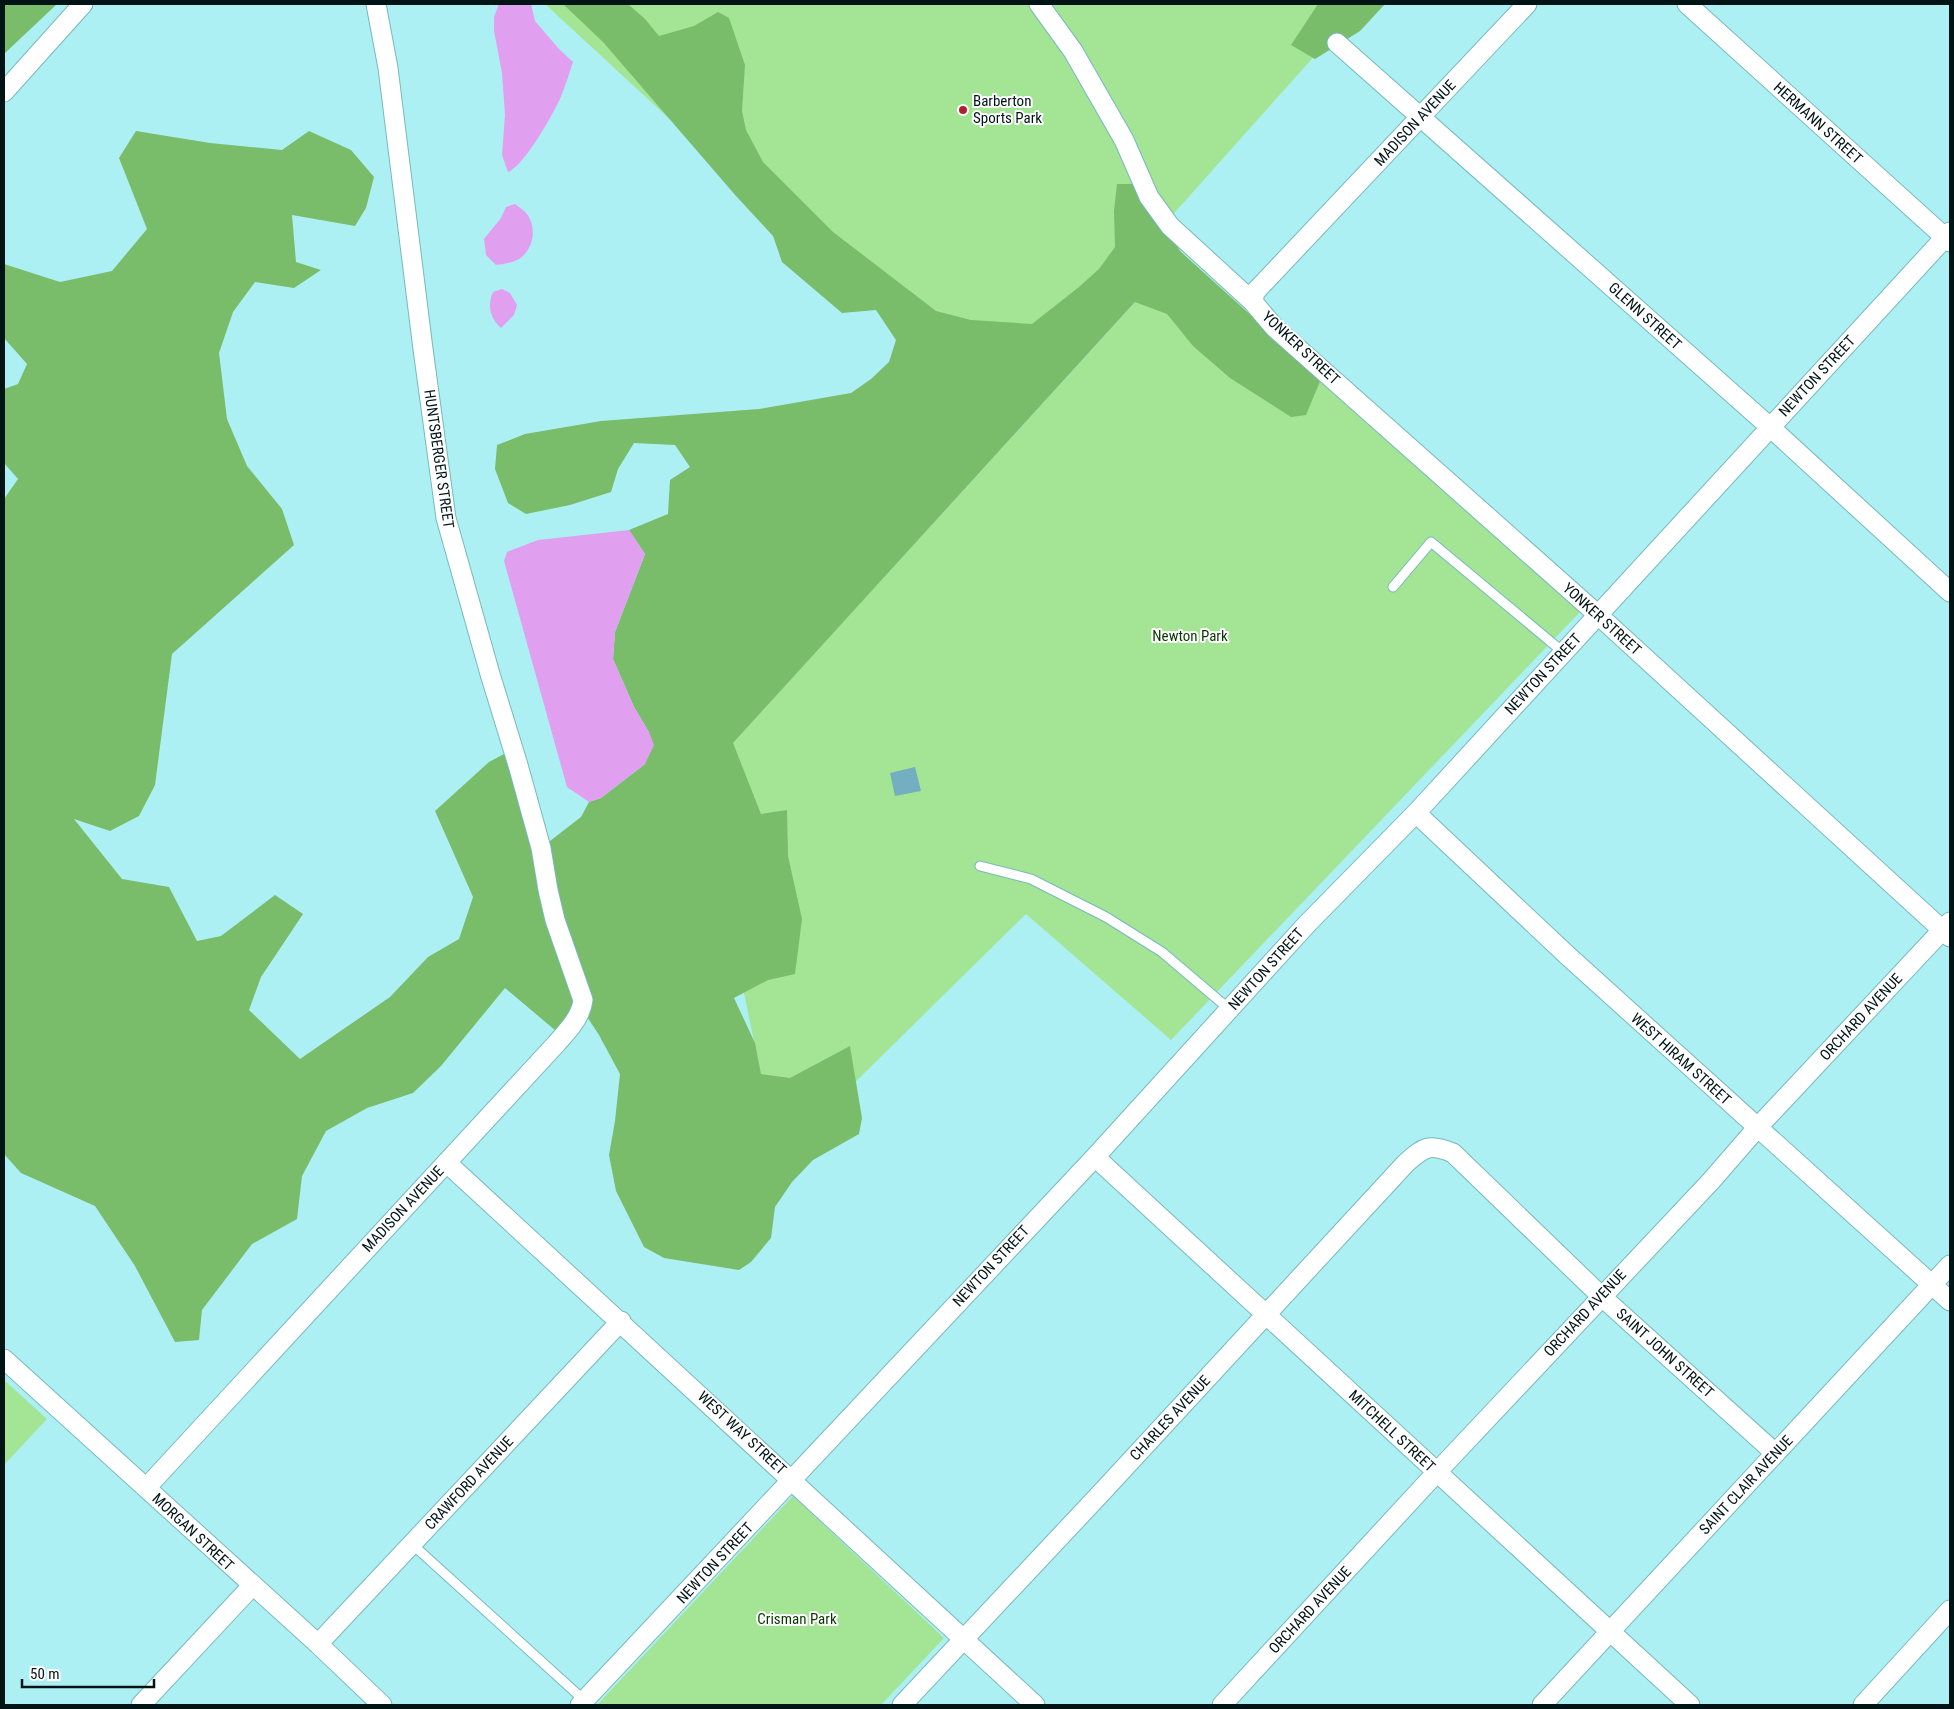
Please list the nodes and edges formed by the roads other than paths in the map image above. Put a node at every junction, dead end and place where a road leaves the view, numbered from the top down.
1 (83, 4) edge
2 (376, 4) edge
3 (1039, 4) edge
4 (1527, 4) edge
5 (1687, 4) edge
6 (1337, 43) dead end
7 (4, 92) edge
8 (1421, 118) junction
9 (1949, 237) edge
10 (1303, 242) joint
11 (1253, 302) junction
12 (1770, 427) junction
13 (1393, 587) dead end
14 (1950, 592) edge
15 (1598, 614) junction
16 (1563, 652) junction
17 (1416, 813) junction
18 (980, 866) dead end
19 (551, 904) joint
20 (1948, 930) edge
21 (1229, 1009) junction
22 (1757, 1128) junction
23 (1446, 1150) joint
24 (1095, 1157) junction
25 (447, 1163) junction
26 (1950, 1265) edge
27 (1932, 1285) junction
28 (1602, 1296) junction
29 (1950, 1301) edge
30 (1266, 1314) junction
31 (621, 1321) junction
32 (4, 1359) edge
33 (1775, 1453) junction
34 (1437, 1472) junction
35 (793, 1480) junction
36 (146, 1488) junction
37 (412, 1544) junction
38 (252, 1586) junction
39 (1950, 1610) edge
40 (1610, 1631) junction
41 (963, 1640) junction
42 (318, 1644) junction
43 (582, 1703) edge
44 (141, 1705) edge
45 (382, 1705) edge
46 (902, 1705) edge
47 (1035, 1705) edge
48 (1222, 1705) edge
49 (1542, 1705) edge
50 (1690, 1705) edge
51 (1863, 1705) edge

1 - 7 street
2 - 19 street, HUNTSBERGER STREET
3 - 11 street, YONKER STREET
4 - 8 street, MADISON AVENUE
5 - 9 street, HERMANN STREET
6 - 8 street, GLENN STREET
8 - 10 street, MADISON AVENUE
8 - 12 street, GLENN STREET
9 - 12 street, NEWTON STREET
10 - 11 street, YONKER STREET
11 - 15 street, YONKER STREET
12 - 14 street, GLENN STREET
12 - 15 street, NEWTON STREET
13 - 16 lane
15 - 16 street, NEWTON STREET
15 - 20 street, YONKER STREET
16 - 17 street, NEWTON STREET
17 - 21 street, NEWTON STREET
17 - 22 street, WEST HIRAM STREET
18 - 21 lane
19 - 25 street, MADISON AVENUE
20 - 22 street, ORCHARD AVENUE
21 - 24 street, NEWTON STREET
22 - 27 street, WEST HIRAM STREET
22 - 28 street, ORCHARD AVENUE
23 - 28 street, SAINT JOHN STREET
23 - 30 street, CHARLES AVENUE
24 - 30 street, MITCHELL STREET
24 - 35 street, NEWTON STREET
25 - 31 street, WEST WAY STREET
25 - 36 street, MADISON AVENUE
26 - 27 street, SAINT CLAIR AVENUE
27 - 29 street, WEST HIRAM STREET
27 - 33 street, SAINT CLAIR AVENUE
28 - 33 street, SAINT JOHN STREET
28 - 34 street, ORCHARD AVENUE
30 - 34 street, MITCHELL STREET
30 - 41 street, CHARLES AVENUE
31 - 35 street, WEST WAY STREET
31 - 37 street, CRAWFORD AVENUE
32 - 36 street, MORGAN STREET
33 - 40 street, SAINT CLAIR AVENUE
34 - 40 street, MITCHELL STREET
34 - 48 street, ORCHARD AVENUE
35 - 41 street, WEST WAY STREET
35 - 43 street, NEWTON STREET
36 - 38 street, MORGAN STREET
37 - 42 street, CRAWFORD AVENUE
37 - 43 lane
38 - 42 street, MORGAN STREET
38 - 44 street
39 - 51 street
40 - 49 street, SAINT CLAIR AVENUE
40 - 50 street, MITCHELL STREET
41 - 46 street, CHARLES AVENUE
41 - 47 street, WEST WAY STREET
42 - 45 street, MORGAN STREET

